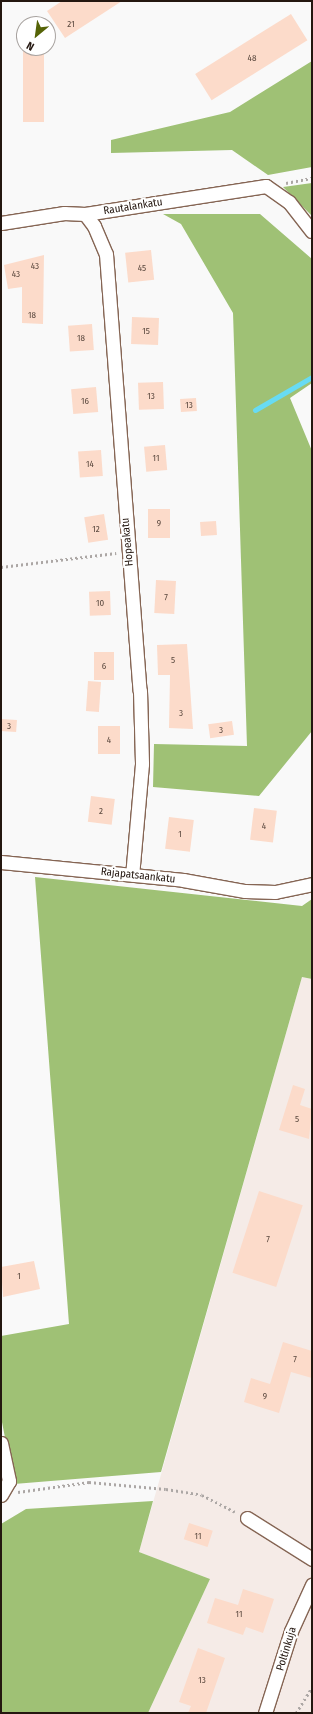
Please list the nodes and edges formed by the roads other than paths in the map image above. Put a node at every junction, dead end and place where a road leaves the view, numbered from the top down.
1 (84, 214) junction
2 (1, 223) edge
3 (312, 231) edge
4 (1, 862) edge
5 (132, 875) junction
6 (312, 884) edge
7 (1, 1443) edge
8 (3, 1493) edge
9 (247, 1518) road end
10 (312, 1559) edge
11 (312, 1585) edge
12 (265, 1713) edge

1 - 2 street, Rautalankatu
1 - 3 street, Rautalankatu
1 - 5 street, Hopeakatu
4 - 5 street, Rajapatsaankatu
5 - 6 street, Rajapatsaankatu
7 - 8 street
9 - 10 street
11 - 12 street, Poltinkuja

